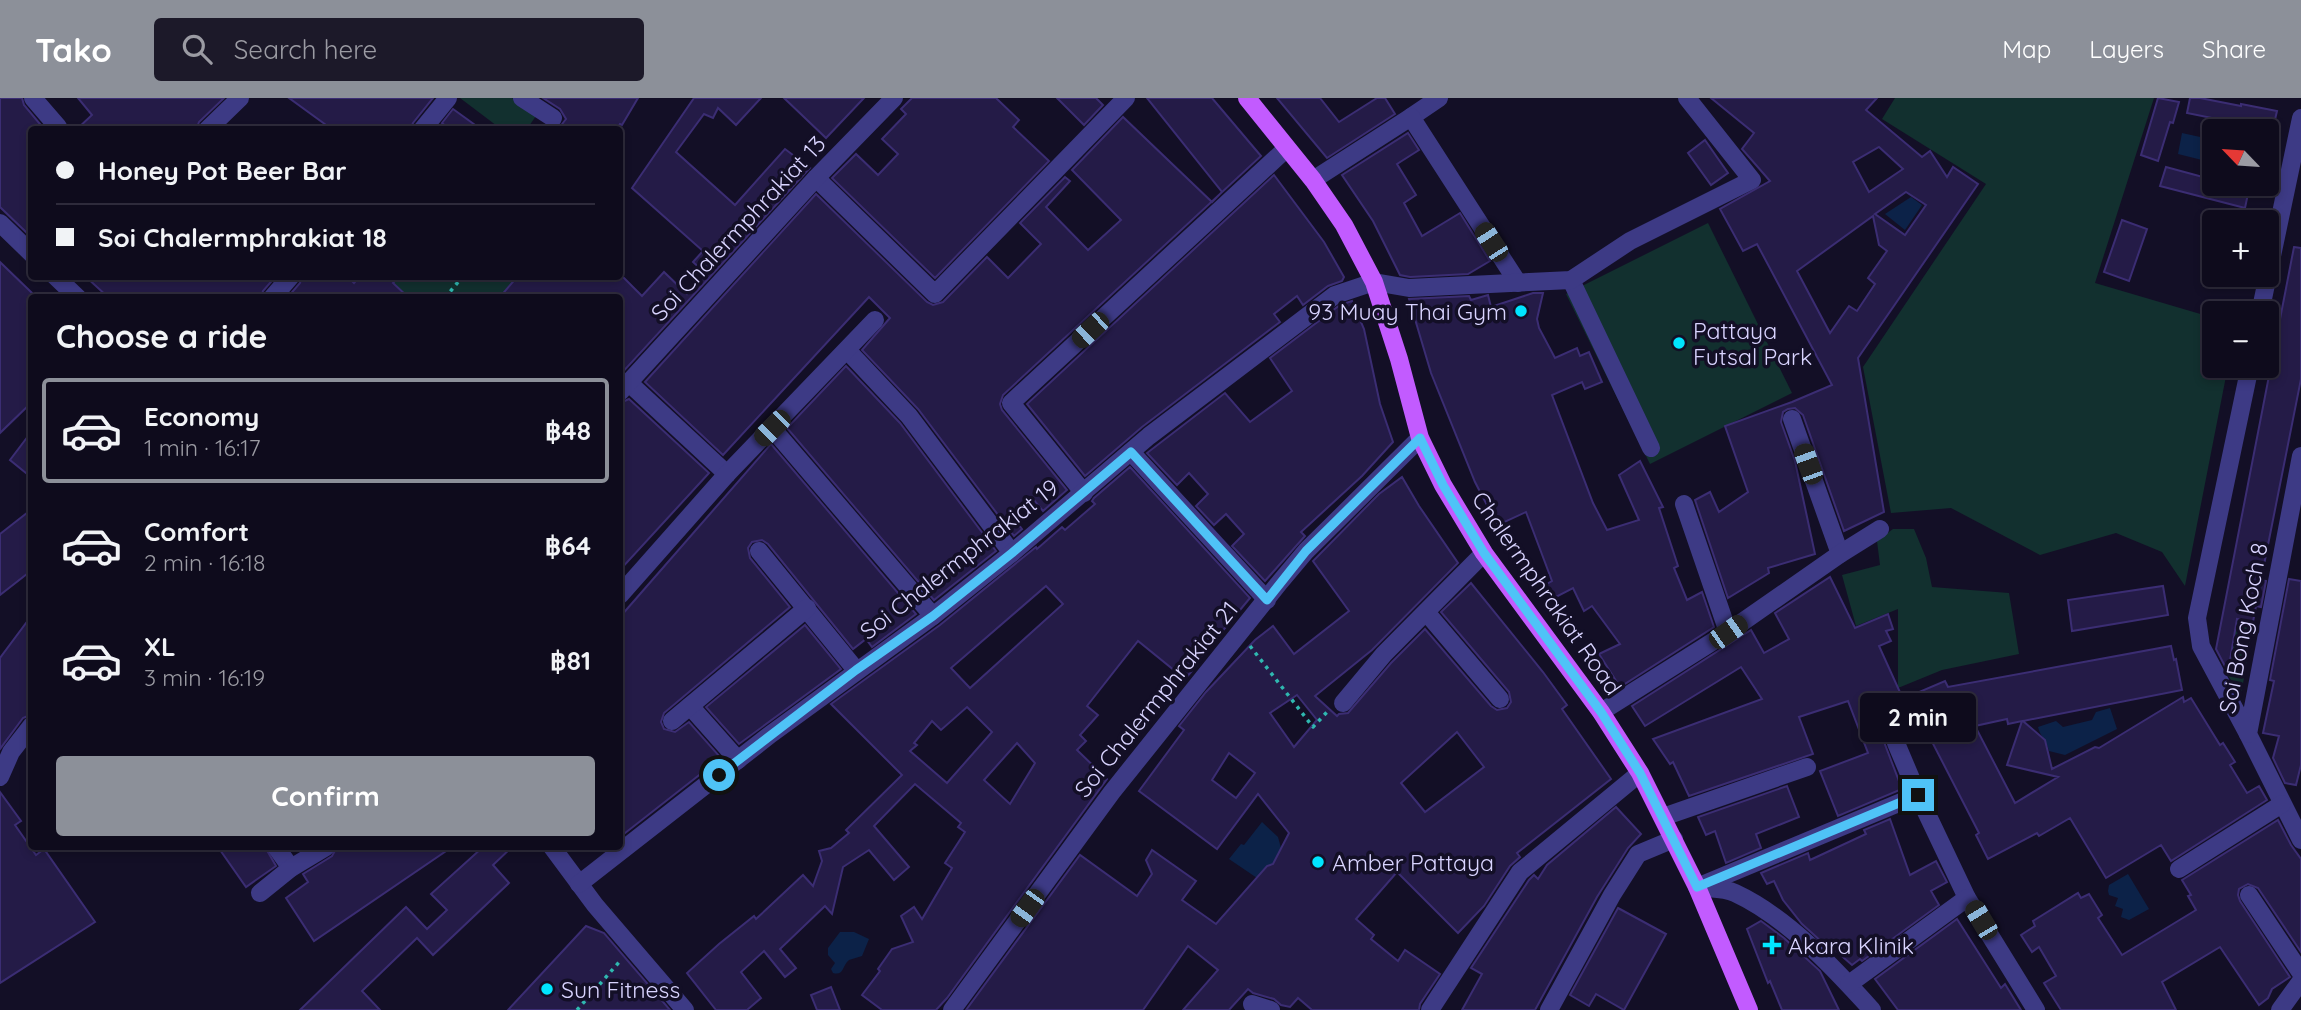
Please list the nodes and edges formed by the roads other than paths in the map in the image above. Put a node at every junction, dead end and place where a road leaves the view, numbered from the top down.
1 (33, 98) edge
2 (240, 98) edge
3 (448, 98) edge
4 (522, 98) edge
5 (894, 98) edge
6 (1126, 98) edge
7 (1247, 98) edge
8 (1439, 98) edge
9 (1687, 98) edge
10 (1411, 117) junction
11 (553, 118) dead end
12 (2301, 118) edge
13 (57, 126) edge
14 (212, 126) edge
15 (425, 126) edge
16 (1287, 148) junction
17 (816, 178) junction
18 (1313, 180) junction
19 (0, 223) edge
20 (28, 250) edge
21 (59, 280) edge
22 (288, 280) edge
23 (1570, 280) junction
24 (1374, 282) junction
25 (1518, 283) junction
26 (74, 294) edge
27 (275, 294) edge
28 (2263, 301) edge
29 (875, 320) dead end
30 (848, 350) junction
31 (2247, 378) edge
32 (624, 387) edge
33 (1792, 419) dead end
34 (772, 428) junction
35 (1420, 438) junction
36 (1651, 448) dead end
37 (1131, 452) junction
38 (2301, 456) edge
39 (727, 474) junction
40 (1084, 493) junction
41 (1684, 504) dead end
42 (1880, 529) dead end
43 (759, 551) dead end
44 (1012, 553) junction
45 (1484, 553) junction
46 (1840, 554) junction
47 (623, 592) edge
48 (1267, 600) junction
49 (807, 608) junction
50 (1426, 611) junction
51 (933, 616) junction
52 (1728, 632) junction
53 (856, 670) junction
54 (1500, 699) dead end
55 (1343, 703) road end
56 (691, 706) junction
57 (1601, 712) junction
58 (672, 721) dead end
59 (28, 729) edge
60 (2248, 734) junction
61 (1896, 743) dead end
62 (6, 754) edge
63 (738, 760) junction
64 (1807, 767) dead end
65 (1640, 773) junction
66 (0, 777) edge
67 (1918, 795) junction
68 (2282, 804) junction
69 (1663, 817) junction
70 (1674, 839) junction
71 (2301, 840) edge
72 (278, 850) edge
73 (321, 850) edge
74 (554, 850) edge
75 (623, 850) edge
76 (623, 850) edge
77 (291, 868) junction
78 (2179, 869) dead end
79 (579, 884) junction
80 (1697, 887) junction
81 (260, 893) dead end
82 (2249, 895) dead end
83 (1967, 898) junction
84 (2301, 973) edge
85 (2301, 981) edge
86 (1849, 984) junction
87 (1252, 1004) dead end
88 (1556, 1008) edge
89 (685, 1010) edge
90 (952, 1010) edge
91 (1271, 1010) edge
92 (1430, 1010) edge
93 (1749, 1010) edge
94 (1872, 1010) edge
95 (2035, 1010) edge
96 (2280, 1010) edge

1 - 13 street
2 - 14 street
3 - 15 street
4 - 11 street
5 - 17 street, Soi Chalermphrakiat 13
6 - 17 street
7 - 16 main road, Chalermphrakiat Road
8 - 10 street
9 - 23 street
10 - 18 street
10 - 25 street
12 - 28 street
16 - 18 main road, Chalermphrakiat Road
16 - 40 street
17 - 32 street, Soi Chalermphrakiat 13
18 - 24 main road, Chalermphrakiat Road
19 - 20 street
21 - 26 street
22 - 27 street
23 - 25 street
23 - 36 street
24 - 25 street
24 - 35 main road, Chalermphrakiat Road
24 - 37 street, Soi Chalermphrakiat 19
29 - 30 street
30 - 34 street
30 - 44 street
31 - 60 street
32 - 39 street
33 - 46 street
34 - 39 street
34 - 51 street
35 - 45 main road, Chalermphrakiat Road
35 - 48 street, Soi Chalermphrakiat 21
37 - 40 street, Soi Chalermphrakiat 19
37 - 48 street
38 - 60 street, Soi Bong Koch 8
39 - 47 street
40 - 44 street, Soi Chalermphrakiat 19
41 - 52 street
42 - 46 street
43 - 49 street
44 - 51 street, Soi Chalermphrakiat 19
45 - 50 street
45 - 57 main road, Chalermphrakiat Road
46 - 52 street
48 - 90 street, Soi Chalermphrakiat 21
49 - 53 street
49 - 56 street
50 - 54 street
50 - 55 street
51 - 53 street, Soi Chalermphrakiat 19
52 - 57 street
53 - 63 street, Soi Chalermphrakiat 19
56 - 58 street
56 - 63 street
57 - 65 main road, Chalermphrakiat Road
59 - 62 street
60 - 68 street, Soi Bong Koch 8
61 - 67 street
62 - 66 street
63 - 75 street, Soi Chalermphrakiat 19
64 - 69 street
65 - 69 main road, Chalermphrakiat Road
65 - 92 street
67 - 80 street
67 - 83 street
68 - 71 street, Soi Bong Koch 8
68 - 78 street
69 - 70 main road, Chalermphrakiat Road
70 - 80 main road, Chalermphrakiat Road
70 - 88 street
72 - 77 street
73 - 77 street
74 - 79 street
76 - 79 street, Soi Chalermphrakiat 19
77 - 81 street
79 - 89 street
80 - 86 street
80 - 93 main road, Chalermphrakiat Road
82 - 84 street
83 - 86 street
83 - 95 street
85 - 96 street
86 - 94 street
87 - 91 street

